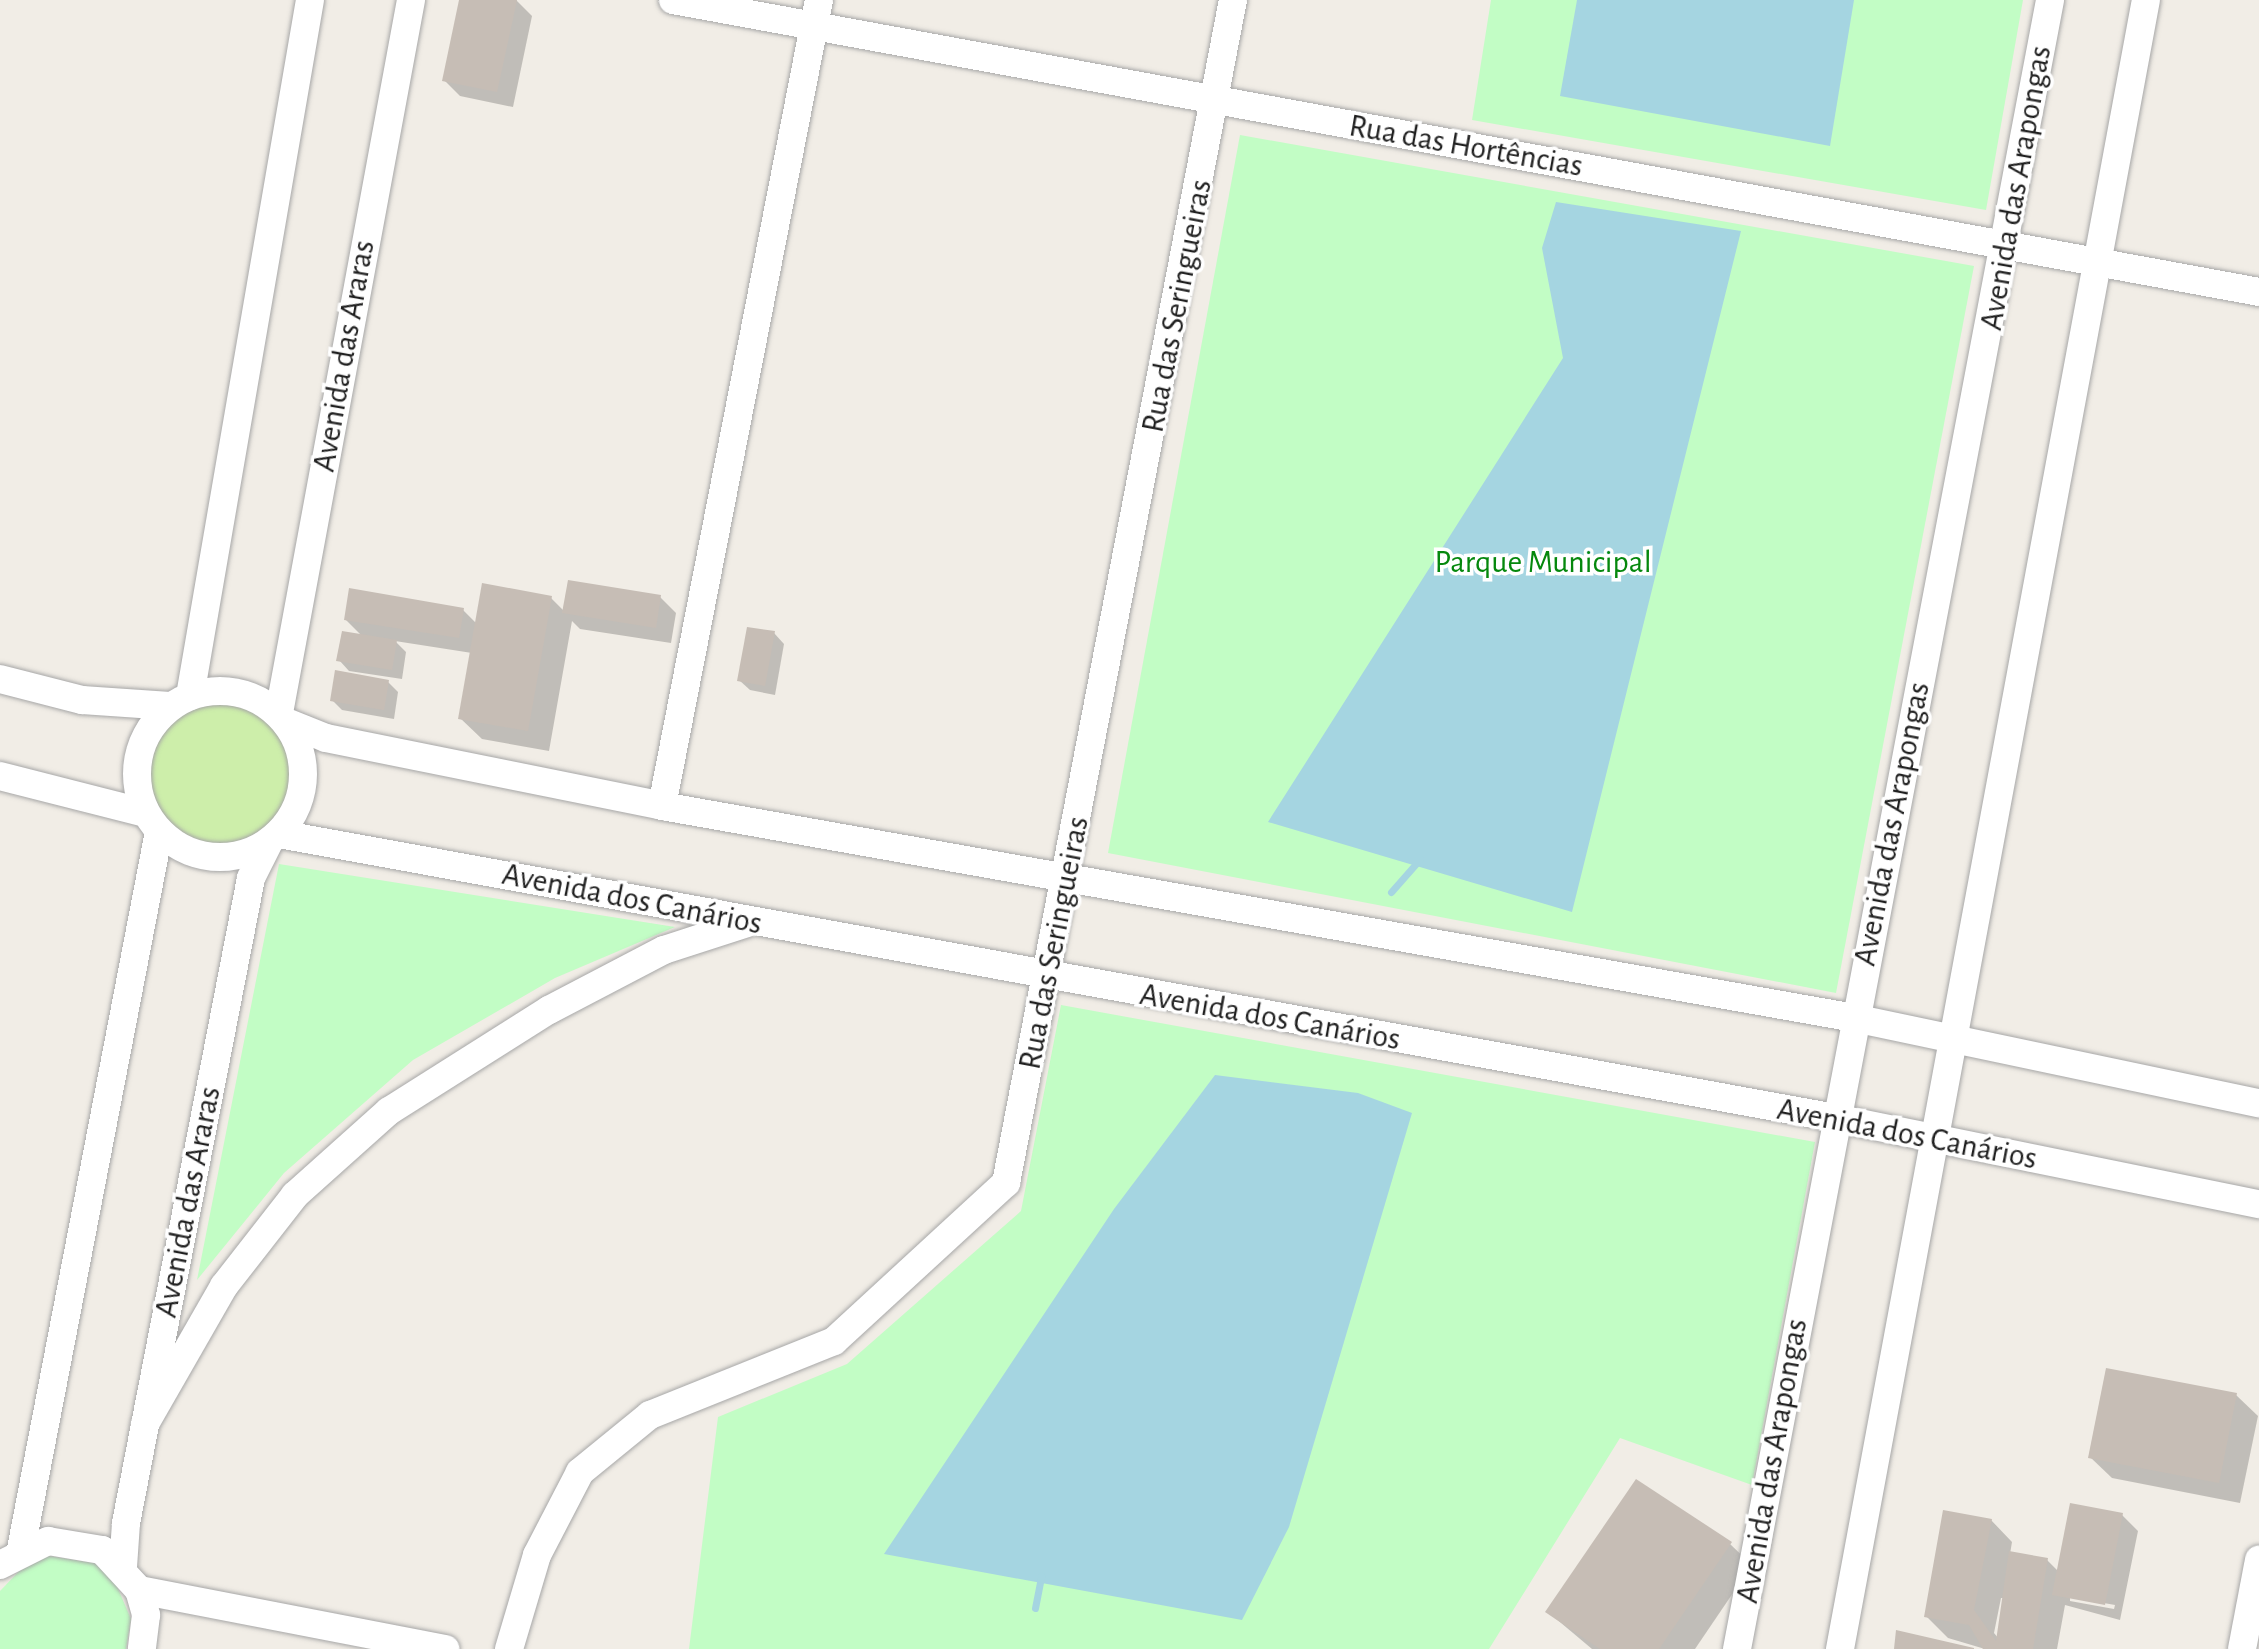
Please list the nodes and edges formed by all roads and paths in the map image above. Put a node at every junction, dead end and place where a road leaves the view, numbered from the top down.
1 (310, 0) edge
2 (411, 0) edge
3 (673, 0) edge
4 (1233, 0) edge
5 (2050, 0) edge
6 (2146, 0) edge
7 (817, 13) edge
8 (1217, 100) junction
9 (2006, 245) junction
10 (2099, 263) junction
11 (2259, 292) edge
12 (0, 679) edge
13 (180, 701) junction
14 (282, 717) junction
15 (0, 776) edge
16 (662, 806) junction
17 (152, 823) junction
18 (274, 838) junction
19 (1066, 881) junction
20 (751, 921) junction
21 (1046, 977) junction
22 (1854, 1018) junction
23 (1951, 1042) junction
24 (2259, 1103) edge
25 (1835, 1118) junction
26 (1932, 1139) junction
27 (2259, 1204) edge
28 (145, 1424) junction
29 (10, 1557) edge
30 (2259, 1560) edge
31 (131, 1579) junction
32 (142, 1649) edge
33 (445, 1649) edge
34 (509, 1649) edge
35 (1737, 1649) edge
36 (1840, 1649) edge
37 (2242, 1649) edge

1 - 13 street
2 - 14 street, Avenida das Araras
3 - 7 street, Rua das Hortências
4 - 8 street, Rua das Seringueiras
5 - 9 street, Avenida das Arapongas
6 - 10 street
7 - 8 street, Rua das Hortências
7 - 16 street
8 - 9 street, Rua das Hortências
8 - 19 street, Rua das Seringueiras
9 - 10 street, Rua das Hortências
9 - 22 street, Avenida das Arapongas
10 - 11 street, Rua das Hortências
10 - 23 street
12 - 13 street
13 - 14 street
13 - 17 street
14 - 16 street
14 - 18 street
15 - 17 street
16 - 19 street
17 - 18 street
17 - 29 street
18 - 20 street, Avenida dos Canários
18 - 28 street, Avenida das Araras
19 - 21 street, Rua das Seringueiras
19 - 22 street
20 - 21 street, Avenida dos Canários
20 - 28 street
21 - 25 street, Avenida dos Canários
21 - 34 street, Rua das Seringueiras
22 - 23 street
22 - 25 street, Avenida das Arapongas
23 - 24 street
23 - 26 street
25 - 26 street, Avenida dos Canários
25 - 35 street, Avenida das Arapongas
26 - 27 street, Avenida dos Canários
26 - 36 street
28 - 31 street, Avenida das Araras
29 - 31 street
30 - 37 street
31 - 32 street, Avenida das Araras
31 - 33 street

